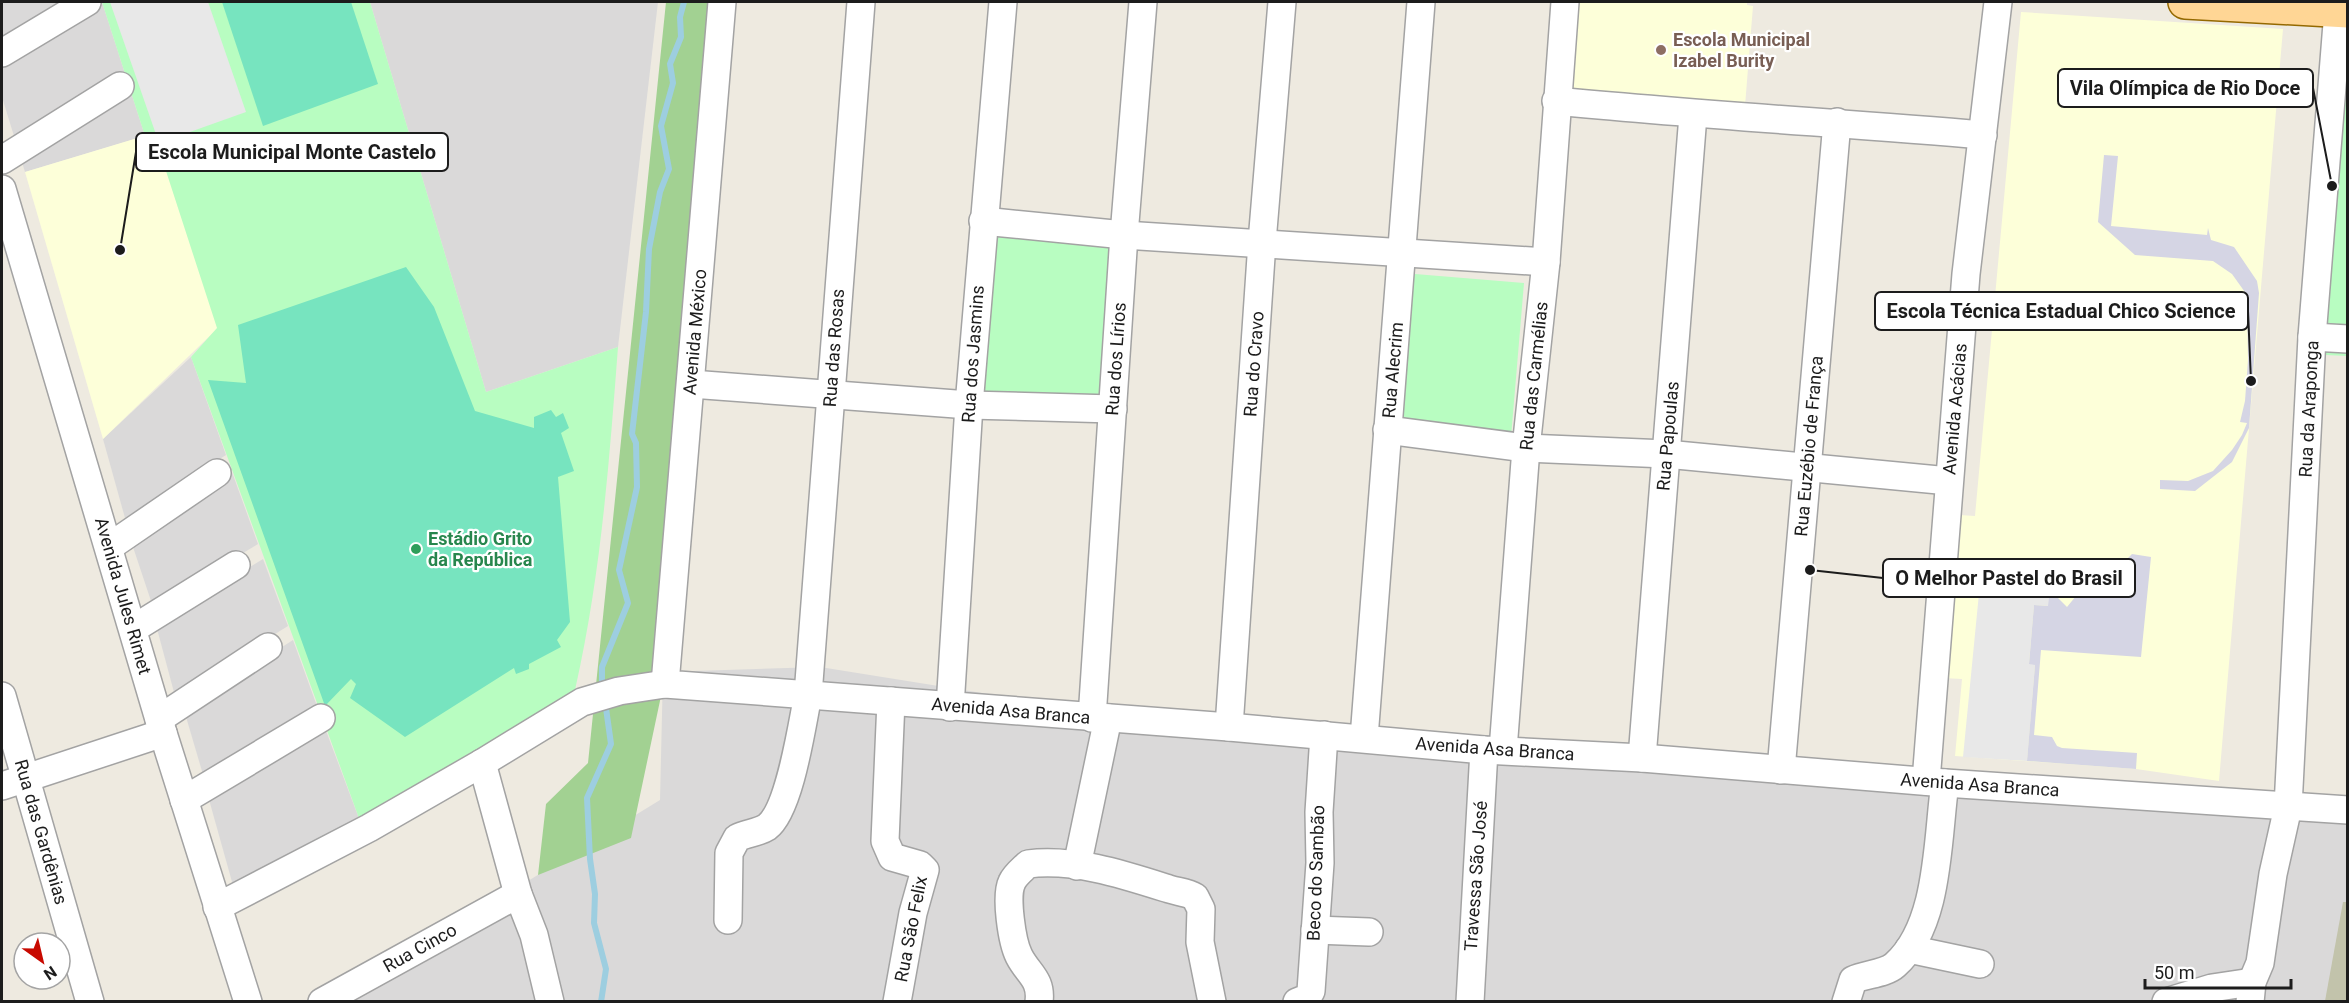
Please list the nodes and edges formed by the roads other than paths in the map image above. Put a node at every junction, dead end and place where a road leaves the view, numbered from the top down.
1 (87, 2) edge
2 (722, 2) edge
3 (861, 2) edge
4 (1003, 2) edge
5 (1143, 2) edge
6 (1282, 2) edge
7 (1421, 2) edge
8 (1565, 2) edge
9 (1998, 2) edge
10 (2203, 2) edge
11 (2343, 8) edge
12 (2, 53) edge
13 (120, 86) dead end
14 (1556, 101) junction
15 (1693, 115) junction
16 (1837, 122) junction
17 (1983, 135) junction
18 (2, 160) edge
19 (2, 189) edge
20 (983, 221) junction
21 (1124, 235) junction
22 (1262, 242) junction
23 (1403, 254) junction
24 (1546, 262) junction
25 (12, 266) edge
26 (2312, 337) junction
27 (2348, 339) edge
28 (691, 384) junction
29 (830, 396) junction
30 (969, 405) junction
31 (1113, 409) junction
32 (1387, 430) junction
33 (1527, 448) junction
34 (1666, 454) junction
35 (1807, 469) junction
36 (217, 473) dead end
37 (1949, 481) junction
38 (109, 547) junction
39 (236, 565) dead end
40 (133, 629) junction
41 (268, 647) dead end
42 (666, 673) junction
43 (808, 695) junction
44 (2, 696) edge
45 (891, 701) junction
46 (950, 706) junction
47 (321, 718) dead end
48 (1100, 718) junction
49 (161, 726) junction
50 (1229, 727) junction
51 (1324, 735) junction
52 (1364, 738) junction
53 (1493, 750) junction
54 (1642, 758) junction
55 (482, 763) junction
56 (1782, 770) junction
57 (14, 782) edge
58 (1936, 782) junction
59 (184, 800) junction
60 (2288, 807) junction
61 (2348, 810) edge
62 (1077, 866) junction
63 (518, 894) junction
64 (217, 907) junction
65 (728, 920) dead end
66 (1315, 930) junction
67 (1369, 932) dead end
68 (1909, 949) junction
69 (1980, 964) dead end
70 (2251, 992) edge
71 (1308, 998) edge
72 (325, 1001) edge
73 (90, 1002) edge
74 (248, 1002) edge
75 (550, 1002) edge
76 (897, 1002) edge
77 (1039, 1002) edge
78 (1212, 1002) edge
79 (1470, 1002) edge
80 (1846, 1002) edge
81 (2166, 1002) edge

1 - 12 street
2 - 28 street, Avenida México
3 - 29 street, Rua das Rosas
4 - 20 street, Rua dos Jasmins
5 - 21 street, Rua dos Lírios
6 - 22 street, Rua do Cravo
7 - 23 street, Rua Alecrim
8 - 14 street, Rua das Carmélias
9 - 17 street, Avenida Acácias
10 - 11 main road
11 - 26 street, Rua da Araponga
13 - 18 street
14 - 15 street
14 - 24 street, Rua das Carmélias
15 - 16 street
15 - 34 street, Rua Papoulas
16 - 17 street
16 - 35 street, Rua Euzébio de França
17 - 37 street, Avenida Acácias
19 - 25 street, Avenida Jules Rimet
20 - 21 street
20 - 30 street, Rua dos Jasmins
21 - 22 street
21 - 31 street, Rua dos Lírios
22 - 23 street
22 - 50 street, Rua do Cravo
23 - 24 street
23 - 32 street, Rua Alecrim
24 - 33 street, Rua das Carmélias
25 - 38 street, Avenida Jules Rimet
26 - 27 street
26 - 60 street, Rua da Araponga
28 - 29 street
28 - 42 street, Avenida México
29 - 30 street
29 - 43 street, Rua das Rosas
30 - 31 street
30 - 46 street, Rua dos Jasmins
31 - 48 street, Rua dos Lírios
32 - 33 street
32 - 52 street, Rua Alecrim
33 - 34 street
33 - 53 street, Rua das Carmélias
34 - 35 street
34 - 54 street, Rua Papoulas
35 - 37 street
35 - 56 street, Rua Euzébio de França
36 - 38 street
37 - 58 street, Avenida Acácias
38 - 40 street, Avenida Jules Rimet
39 - 40 street
40 - 49 street, Avenida Jules Rimet
41 - 49 street
42 - 43 street, Avenida Asa Branca
42 - 55 street, Avenida Asa Branca
43 - 45 street, Avenida Asa Branca
43 - 65 street, Rua das Rosas
44 - 57 street, Rua das Gardênias
45 - 46 street, Avenida Asa Branca
45 - 76 street, Rua São Felix
46 - 48 street, Avenida Asa Branca
47 - 59 street
48 - 50 street, Avenida Asa Branca
48 - 62 street, Rua dos Lírios
49 - 57 street
49 - 59 street, Avenida Jules Rimet
50 - 51 street, Avenida Asa Branca
51 - 52 street, Avenida Asa Branca
51 - 66 street, Beco do Sambão
52 - 53 street, Avenida Asa Branca
53 - 54 street, Avenida Asa Branca
53 - 79 street, Travessa São José
54 - 56 street, Avenida Asa Branca
55 - 63 street
55 - 64 street, Avenida Asa Branca
56 - 58 street, Avenida Asa Branca
57 - 73 street, Rua das Gardênias
58 - 60 street, Avenida Asa Branca
58 - 68 street, Avenida Acácias
59 - 64 street, Avenida Jules Rimet
60 - 61 street, Avenida Asa Branca
60 - 70 street, Rua da Araponga
62 - 77 street
62 - 78 street
63 - 72 street, Rua Cinco
63 - 75 street
64 - 74 street, Avenida Jules Rimet
66 - 67 street
66 - 71 street, Beco do Sambão
68 - 69 street
68 - 80 street, Avenida Acácias
70 - 81 street

